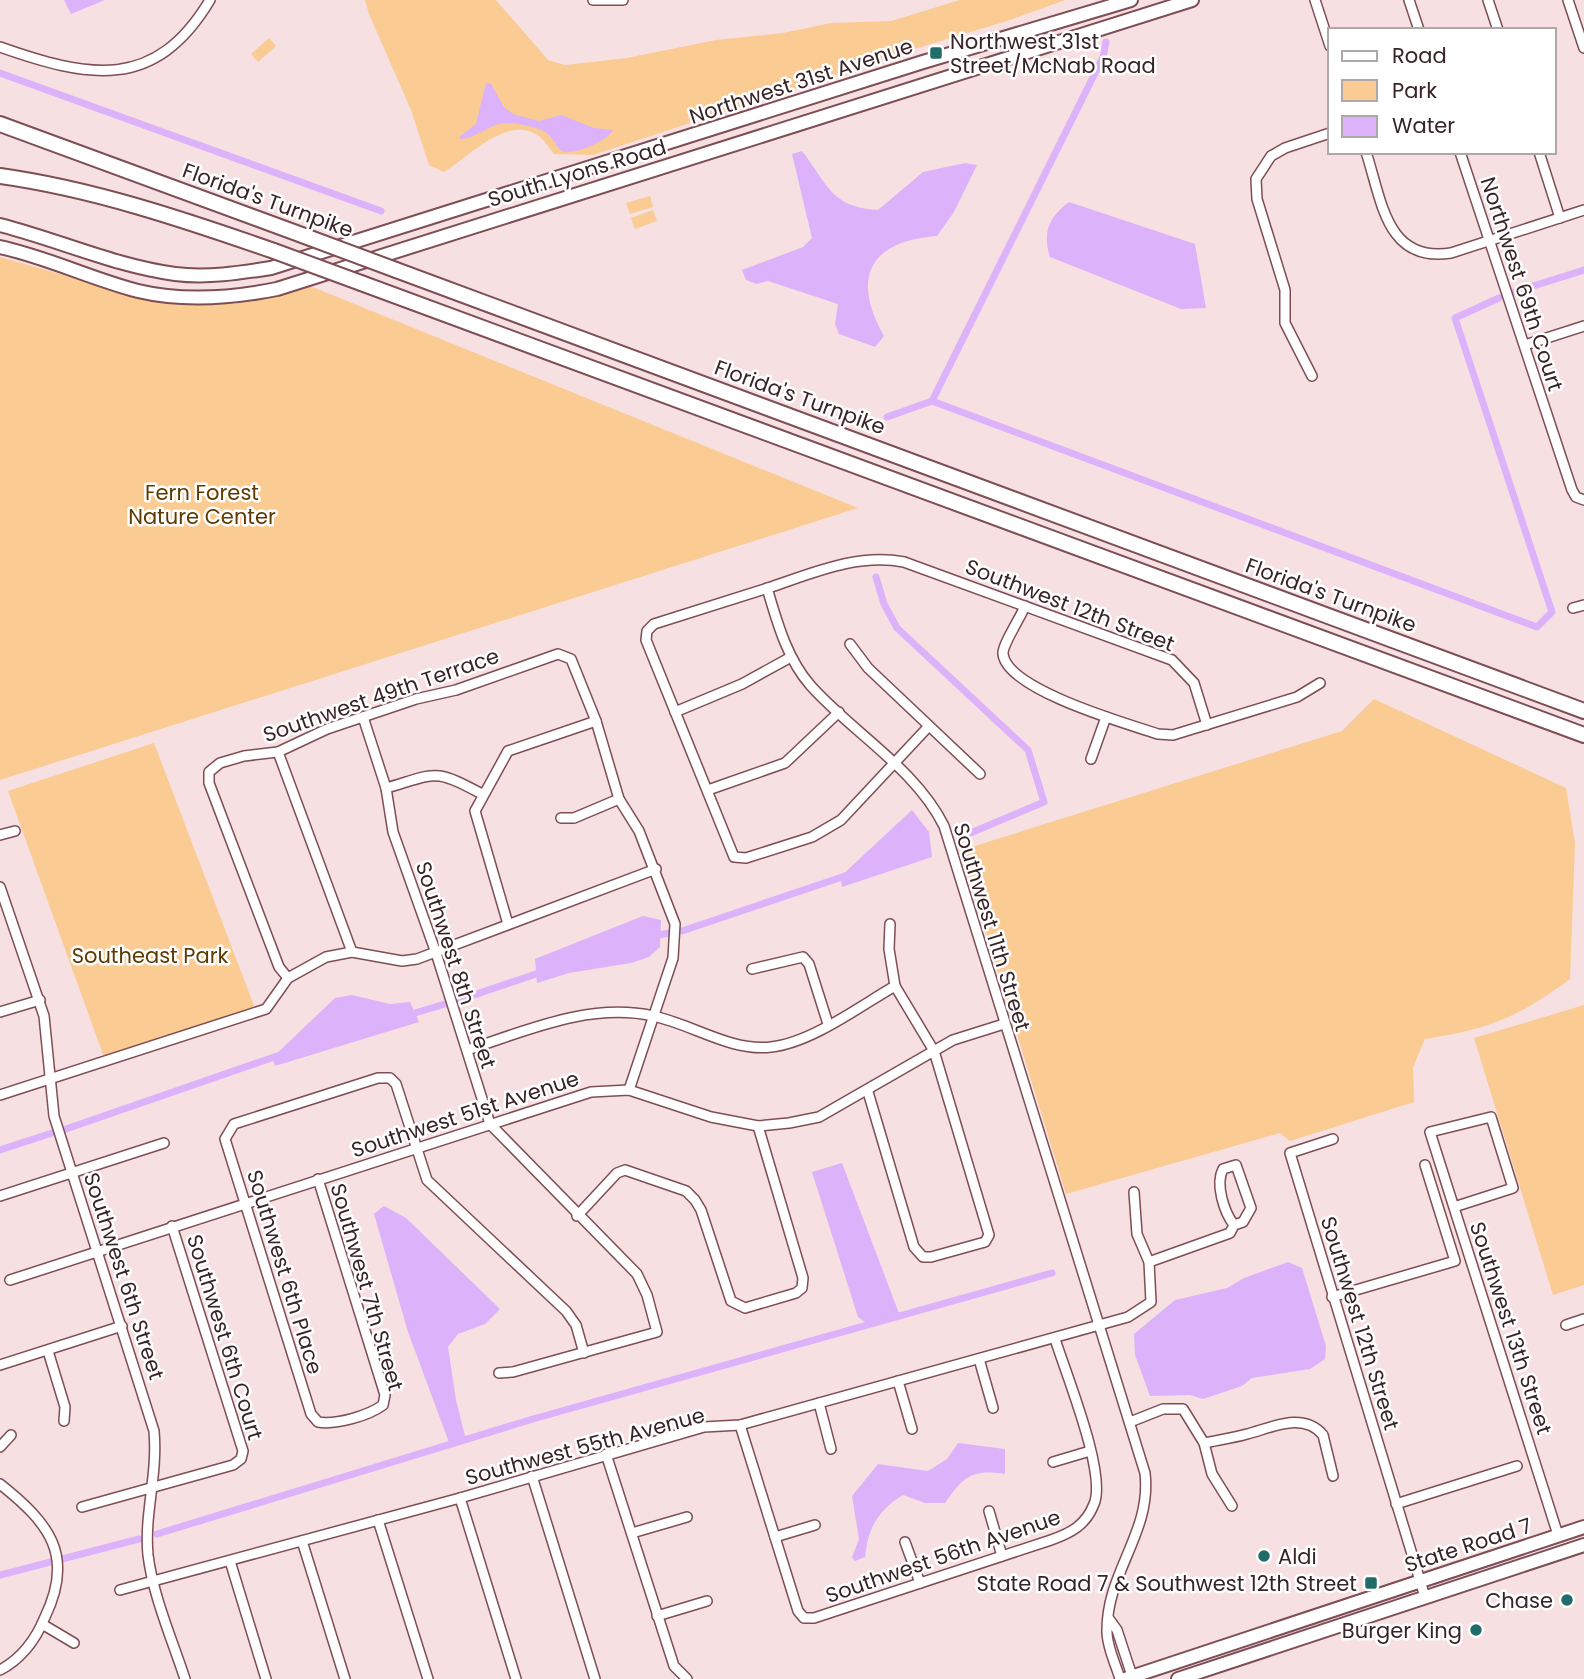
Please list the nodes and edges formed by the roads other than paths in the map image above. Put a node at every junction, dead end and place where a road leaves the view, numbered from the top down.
1 (210, 0) edge
2 (593, 0) edge
3 (623, 0) edge
4 (1132, 0) edge
5 (1192, 0) edge
6 (1315, 0) edge
7 (1409, 0) edge
8 (1488, 0) edge
9 (1568, 0) edge
10 (1418, 28) edge
11 (1497, 28) edge
12 (1328, 40) edge
13 (0, 47) edge
14 (1584, 48) edge
15 (0, 124) edge
16 (715, 129) junction
17 (1328, 134) edge
18 (721, 148) junction
19 (1367, 154) edge
20 (1461, 154) edge
21 (1540, 154) edge
22 (0, 176) edge
23 (1584, 210) edge
24 (1560, 218) junction
25 (0, 225) edge
26 (1490, 242) junction
27 (0, 247) edge
28 (1584, 326) edge
29 (1525, 345) junction
30 (1312, 376) dead end
31 (1584, 500) edge
32 (767, 588) junction
33 (1584, 605) edge
34 (1025, 606) junction
35 (1573, 608) dead end
36 (850, 644) dead end
37 (791, 657) junction
38 (1320, 682) dead end
39 (1584, 711) edge
40 (675, 712) junction
41 (839, 712) junction
42 (363, 717) junction
43 (1106, 717) junction
44 (596, 721) junction
45 (1207, 725) junction
46 (929, 726) junction
47 (1584, 735) edge
48 (278, 752) junction
49 (1091, 759) dead end
50 (891, 762) junction
51 (979, 774) dead end
52 (386, 788) junction
53 (708, 790) junction
54 (482, 794) junction
55 (619, 799) junction
56 (561, 818) dead end
57 (15, 831) dead end
58 (0, 835) edge
59 (656, 869) junction
60 (0, 887) edge
61 (508, 924) junction
62 (890, 924) dead end
63 (352, 952) junction
64 (436, 953) junction
65 (752, 969) dead end
66 (288, 978) junction
67 (895, 986) junction
68 (40, 1000) junction
69 (0, 1012) edge
70 (653, 1016) junction
71 (828, 1024) junction
72 (1004, 1024) junction
73 (467, 1050) junction
74 (934, 1051) junction
75 (50, 1079) junction
76 (629, 1090) junction
77 (868, 1091) junction
78 (0, 1095) edge
79 (490, 1124) junction
80 (758, 1126) junction
81 (1333, 1139) dead end
82 (164, 1143) dead end
83 (416, 1147) junction
84 (1425, 1165) dead end
85 (73, 1172) junction
86 (318, 1179) junction
87 (1134, 1192) dead end
88 (0, 1196) edge
89 (245, 1201) junction
90 (1454, 1207) junction
91 (577, 1216) junction
92 (1234, 1225) junction
93 (172, 1226) junction
94 (98, 1251) junction
95 (1149, 1262) junction
96 (10, 1280) dead end
97 (1332, 1297) junction
98 (1584, 1319) edge
99 (1100, 1325) junction
100 (1566, 1325) dead end
101 (122, 1326) junction
102 (1055, 1339) junction
103 (48, 1351) junction
104 (584, 1353) junction
105 (979, 1359) junction
106 (0, 1365) edge
107 (499, 1373) dead end
108 (898, 1381) junction
109 (819, 1403) junction
110 (993, 1408) dead end
111 (64, 1421) dead end
112 (318, 1422) joint
113 (1130, 1422) junction
114 (740, 1425) junction
115 (912, 1429) dead end
116 (10, 1435) dead end
117 (1204, 1443) junction
118 (0, 1447) edge
119 (831, 1449) dead end
120 (1090, 1451) junction
121 (606, 1454) junction
122 (1053, 1462) dead end
123 (1517, 1466) dead end
124 (532, 1476) junction
125 (1333, 1476) dead end
126 (0, 1484) edge
127 (155, 1488) junction
128 (460, 1498) junction
129 (1396, 1504) junction
130 (1232, 1506) dead end
131 (82, 1507) dead end
132 (989, 1511) dead end
133 (687, 1517) dead end
134 (378, 1520) junction
135 (815, 1525) dead end
136 (1584, 1527) edge
137 (632, 1533) junction
138 (1558, 1535) junction
139 (775, 1537) junction
140 (302, 1541) junction
141 (905, 1542) dead end
142 (1584, 1545) edge
143 (1002, 1556) junction
144 (229, 1562) junction
145 (1420, 1581) junction
146 (155, 1582) junction
147 (920, 1583) junction
148 (120, 1590) dead end
149 (1425, 1597) junction
150 (707, 1601) dead end
151 (657, 1616) junction
152 (42, 1624) junction
153 (75, 1643) dead end
154 (0, 1670) edge
155 (1128, 1678) edge
156 (185, 1679) edge
157 (266, 1679) edge
158 (345, 1679) edge
159 (428, 1679) edge
160 (516, 1679) edge
161 (595, 1679) edge
162 (687, 1679) edge
163 (1178, 1679) edge

1 - 13 street
2 - 3 street
4 - 16 main road, Northwest 31st Avenue
5 - 18 main road, South Lyons Road
6 - 12 street
7 - 10 street
8 - 11 street
9 - 14 street
15 - 39 highway, Florida's Turnpike, bridge
16 - 18 main road
16 - 25 main road, Northwest 31st Avenue
17 - 30 street
18 - 27 main road, South Lyons Road
19 - 26 street
20 - 26 street, Northwest 69th Court
21 - 24 street
22 - 47 highway, Florida's Turnpike, bridge
23 - 24 street
24 - 26 street
26 - 29 street, Northwest 69th Court
28 - 29 street
29 - 31 street, Northwest 69th Court
32 - 34 street, Southwest 12th Street
32 - 37 street, Southwest 11th Street
32 - 40 street
33 - 35 street
34 - 43 street
34 - 45 street, Southwest 12th Street
36 - 46 street
37 - 40 street
37 - 41 street, Southwest 11th Street
38 - 45 street
40 - 53 street
41 - 50 street, Southwest 11th Street
41 - 53 street
42 - 44 street, Southwest 49th Terrace
42 - 48 street, Southwest 49th Terrace
42 - 52 street, Southwest 8th Street
43 - 45 street
43 - 49 street
44 - 54 street
44 - 55 street
46 - 50 street
46 - 51 street
48 - 63 street
48 - 66 street, Southwest 49th Terrace
50 - 53 street
50 - 72 street, Southwest 11th Street
52 - 54 street
52 - 64 street, Southwest 8th Street
54 - 61 street
55 - 56 street
55 - 59 street
57 - 58 street
59 - 61 street
59 - 70 street
60 - 68 street, Southwest 6th Street
61 - 64 street
62 - 67 street
63 - 64 street
63 - 66 street
64 - 73 street, Southwest 8th Street
65 - 71 street
66 - 75 street
67 - 71 street
67 - 74 street
68 - 69 street
68 - 75 street, Southwest 6th Street
70 - 71 street
70 - 73 street
70 - 76 street
72 - 74 street, Southwest 51st Avenue
72 - 99 street, Southwest 11th Street
73 - 79 street, Southwest 8th Street
74 - 77 street, Southwest 51st Avenue
74 - 77 street
75 - 78 street
75 - 85 street, Southwest 6th Street
76 - 79 street, Southwest 51st Avenue
76 - 80 street, Southwest 51st Avenue
77 - 80 street, Southwest 51st Avenue
79 - 83 street, Southwest 51st Avenue
79 - 91 street, Southwest 8th Street
80 - 91 street
81 - 97 street, Southwest 12th Street
82 - 85 street
83 - 86 street, Southwest 51st Avenue
83 - 89 street, Southwest 6th Place
83 - 104 street
84 - 97 street
85 - 88 street
85 - 94 street, Southwest 6th Street
86 - 89 street, Southwest 51st Avenue
86 - 112 street, Southwest 7th Street
87 - 95 street
89 - 93 street, Southwest 51st Avenue
89 - 112 street, Southwest 6th Place
90 - 90 street, Southwest 13th Street
90 - 138 street, Southwest 13th Street
91 - 104 street, Southwest 8th Street
92 - 92 street
92 - 95 street
93 - 94 street, Southwest 51st Avenue
93 - 127 street, Southwest 6th Court
94 - 96 street, Southwest 51st Avenue
94 - 101 street, Southwest 6th Street
95 - 99 street
97 - 129 street, Southwest 12th Street
98 - 100 street
99 - 102 street, Southwest 55th Avenue
99 - 113 street, Southwest 11th Street
101 - 103 street
101 - 127 street, Southwest 6th Street
102 - 105 street, Southwest 55th Avenue
102 - 120 street
103 - 106 street
103 - 111 street
104 - 107 street
105 - 108 street, Southwest 55th Avenue
105 - 110 street
108 - 109 street, Southwest 55th Avenue
108 - 115 street
109 - 114 street, Southwest 55th Avenue
109 - 119 street
113 - 117 street
113 - 155 street, Southwest 11th Street
114 - 121 street, Southwest 55th Avenue
114 - 139 street
116 - 118 street
117 - 125 street
117 - 130 street
120 - 122 street
120 - 143 street, Southwest 56th Avenue
121 - 124 street, Southwest 55th Avenue
121 - 137 street
123 - 129 street
124 - 128 street, Southwest 55th Avenue
124 - 161 street
126 - 152 street
127 - 131 street
127 - 146 street, Southwest 6th Street
128 - 134 street, Southwest 55th Avenue
128 - 160 street
129 - 145 street, Southwest 12th Street
132 - 143 street
133 - 137 street
134 - 140 street, Southwest 55th Avenue
134 - 159 street
135 - 139 street
136 - 138 main road, State Road 7
137 - 151 street
138 - 145 main road, State Road 7
139 - 147 street, Southwest 56th Avenue
140 - 144 street, Southwest 55th Avenue
140 - 158 street
141 - 147 street
142 - 149 main road, State Road 7
143 - 147 street, Southwest 56th Avenue
144 - 146 street, Southwest 55th Avenue
144 - 157 street
145 - 149 street, Southwest 12th Street
145 - 155 main road, State Road 7
146 - 148 street, Southwest 55th Avenue
146 - 156 street, Southwest 6th Street
149 - 163 main road, State Road 7
150 - 151 street
151 - 162 street
152 - 153 street
152 - 154 street

